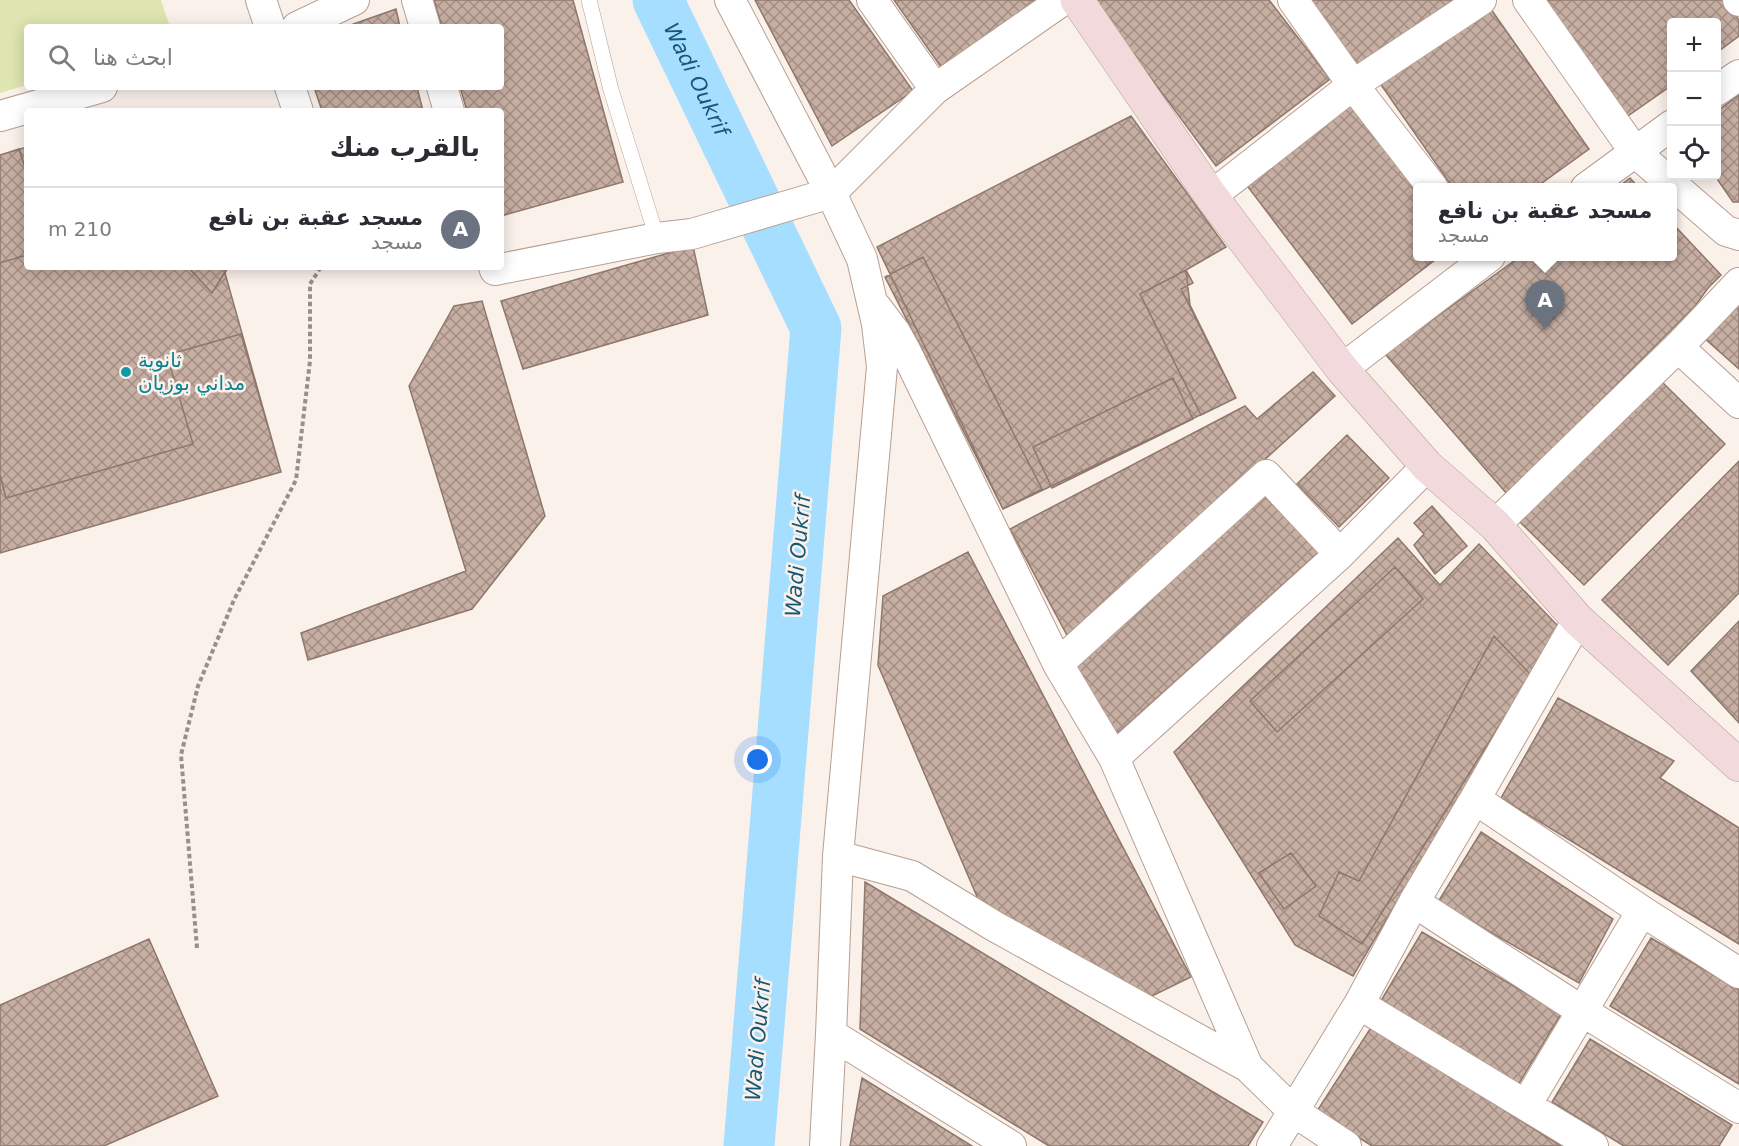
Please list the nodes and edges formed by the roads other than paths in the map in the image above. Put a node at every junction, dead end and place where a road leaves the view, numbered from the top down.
1 (261, 0) edge
2 (354, 0) edge
3 (417, 0) edge
4 (589, 0) edge
5 (730, 0) edge
6 (872, 0) edge
7 (1063, 0) edge
8 (1077, 0) edge
9 (1293, 0) edge
10 (1481, 0) edge
11 (1528, 0) edge
12 (269, 24) edge
13 (303, 24) edge
14 (424, 24) edge
15 (1739, 75) edge
16 (1353, 85) junction
17 (1721, 88) edge
18 (935, 89) junction
19 (91, 90) edge
20 (291, 90) edge
21 (443, 90) edge
22 (28, 108) edge
23 (297, 108) edge
24 (448, 108) edge
25 (24, 109) edge
26 (0, 116) edge
27 (1670, 126) edge
28 (1635, 152) junction
29 (1429, 183) edge
30 (1593, 183) edge
31 (1671, 183) edge
32 (1677, 188) edge
33 (831, 193) junction
34 (1211, 196) junction
35 (1739, 235) edge
36 (657, 238) junction
37 (1483, 261) edge
38 (504, 268) edge
39 (1739, 283) edge
40 (872, 302) junction
41 (1678, 347) junction
42 (1342, 369) junction
43 (1739, 402) edge
44 (1427, 466) junction
45 (1495, 525) junction
46 (1340, 554) junction
47 (1578, 620) junction
48 (1058, 664) junction
49 (1114, 758) junction
50 (1739, 765) edge
51 (1475, 799) junction
52 (838, 856) junction
53 (1414, 902) junction
54 (1642, 911) junction
55 (1739, 973) edge
56 (1359, 1004) junction
57 (1582, 1011) junction
58 (831, 1034) junction
59 (1248, 1067) junction
60 (1526, 1105) junction
61 (1739, 1108) edge
62 (1293, 1111) junction
63 (825, 1146) edge
64 (1011, 1146) edge
65 (1272, 1146) edge
66 (1346, 1146) edge
67 (1593, 1146) edge

1 - 12 street
2 - 13 street
3 - 14 street
4 - 36 lane
5 - 33 street
6 - 18 street
7 - 18 street
8 - 34 street
9 - 16 street
10 - 16 street
11 - 28 street
15 - 17 street
16 - 29 street
16 - 34 street
18 - 33 street
19 - 22 street
20 - 23 street
21 - 24 street
25 - 26 street
27 - 28 street
28 - 30 street
28 - 31 street
32 - 35 street
33 - 36 street
33 - 40 street
34 - 42 street
36 - 38 street
37 - 42 street
39 - 41 street
40 - 48 street
40 - 52 street
41 - 43 street
41 - 45 street
42 - 44 street
44 - 45 street
44 - 46 street
45 - 47 street
46 - 48 street
46 - 49 street
47 - 50 street
47 - 51 street
48 - 49 street
49 - 59 street
51 - 53 street
51 - 54 street
52 - 58 street
52 - 59 street
53 - 56 street
53 - 57 street
54 - 55 street
54 - 57 street
56 - 60 street
56 - 62 street
57 - 60 street
57 - 61 street
58 - 63 street
58 - 64 street
59 - 62 street
60 - 67 street
62 - 65 street
62 - 66 street

